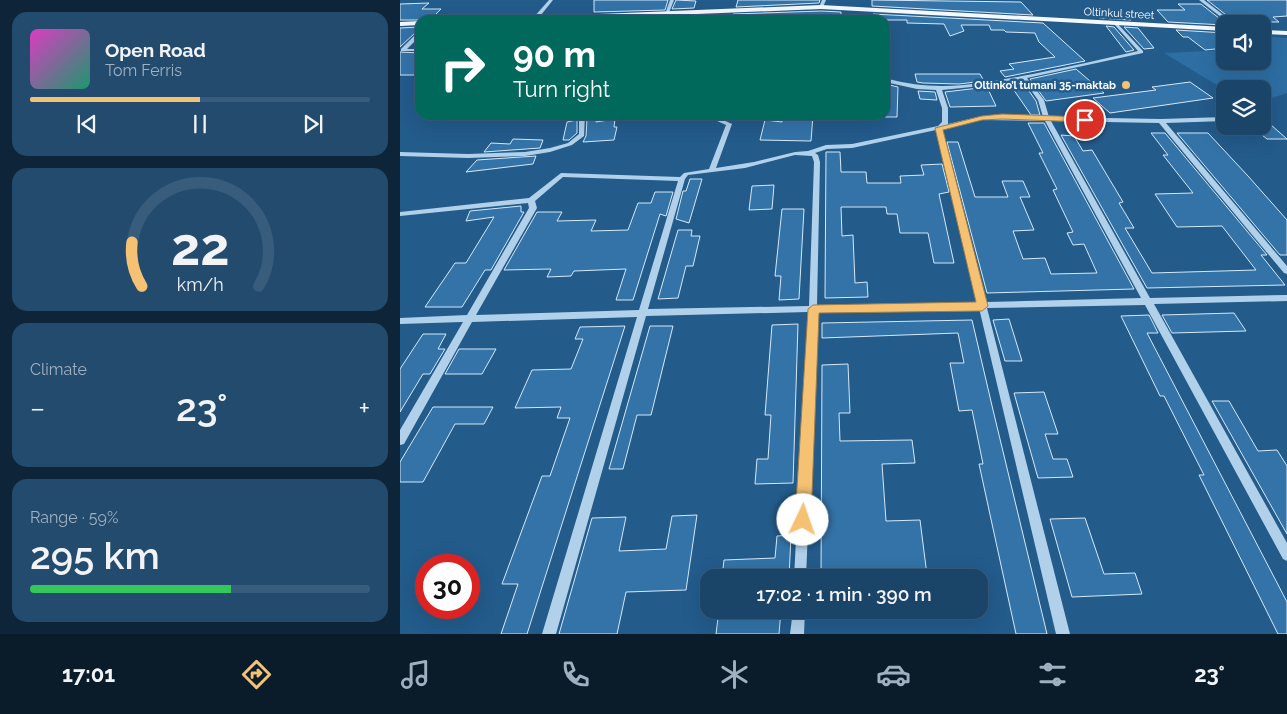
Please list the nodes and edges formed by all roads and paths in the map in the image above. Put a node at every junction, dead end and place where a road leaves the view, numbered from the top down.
1 (550, 0) edge
2 (672, 0) edge
3 (824, 0) edge
4 (1201, 0) edge
5 (821, 8) junction
6 (667, 14) junction
7 (539, 15) edge
8 (641, 15) edge
9 (1221, 15) edge
10 (1116, 23) junction
11 (400, 24) edge
12 (415, 24) edge
13 (1216, 29) edge
14 (1271, 32) edge
15 (1287, 33) edge
16 (415, 38) edge
17 (415, 50) edge
18 (1024, 77) junction
19 (890, 82) edge
20 (939, 90) junction
21 (1047, 119) junction
22 (1216, 119) edge
23 (582, 120) edge
24 (719, 120) edge
25 (1161, 121) junction
26 (939, 128) junction
27 (810, 153) junction
28 (400, 154) edge
29 (712, 170) junction
30 (682, 179) junction
31 (531, 200) junction
32 (400, 214) edge
33 (1287, 271) edge
34 (1287, 298) edge
35 (1146, 301) junction
36 (982, 306) junction
37 (813, 309) junction
38 (641, 313) junction
39 (470, 318) junction
40 (400, 321) edge
41 (400, 440) edge
42 (1287, 555) edge
43 (800, 569) edge
44 (798, 619) edge
45 (548, 634) edge
46 (797, 634) edge
47 (1062, 634) edge

1 - 7 street
2 - 6 street
3 - 5 street
4 - 9 street
5 - 6 main road, Oltinkul street
5 - 10 main road, Oltinkul street
6 - 8 main road, Oltinkul street
10 - 13 main road, Oltinkul street
10 - 18 street
11 - 12 main road
14 - 15 main road
16 - 17 street
18 - 20 street
18 - 21 street
19 - 20 street
20 - 26 street
21 - 25 street
21 - 26 street
21 - 35 street
22 - 25 street
23 - 28 street
24 - 29 street
25 - 33 street
26 - 27 street
26 - 36 street
27 - 29 street
27 - 37 street
29 - 30 street
30 - 31 street
30 - 38 street
31 - 32 street
31 - 39 street
34 - 35 street
35 - 36 street
35 - 42 street
36 - 37 street
36 - 47 street
37 - 38 street
37 - 43 street
38 - 39 street
38 - 45 street
39 - 40 street
39 - 41 street
44 - 46 street

